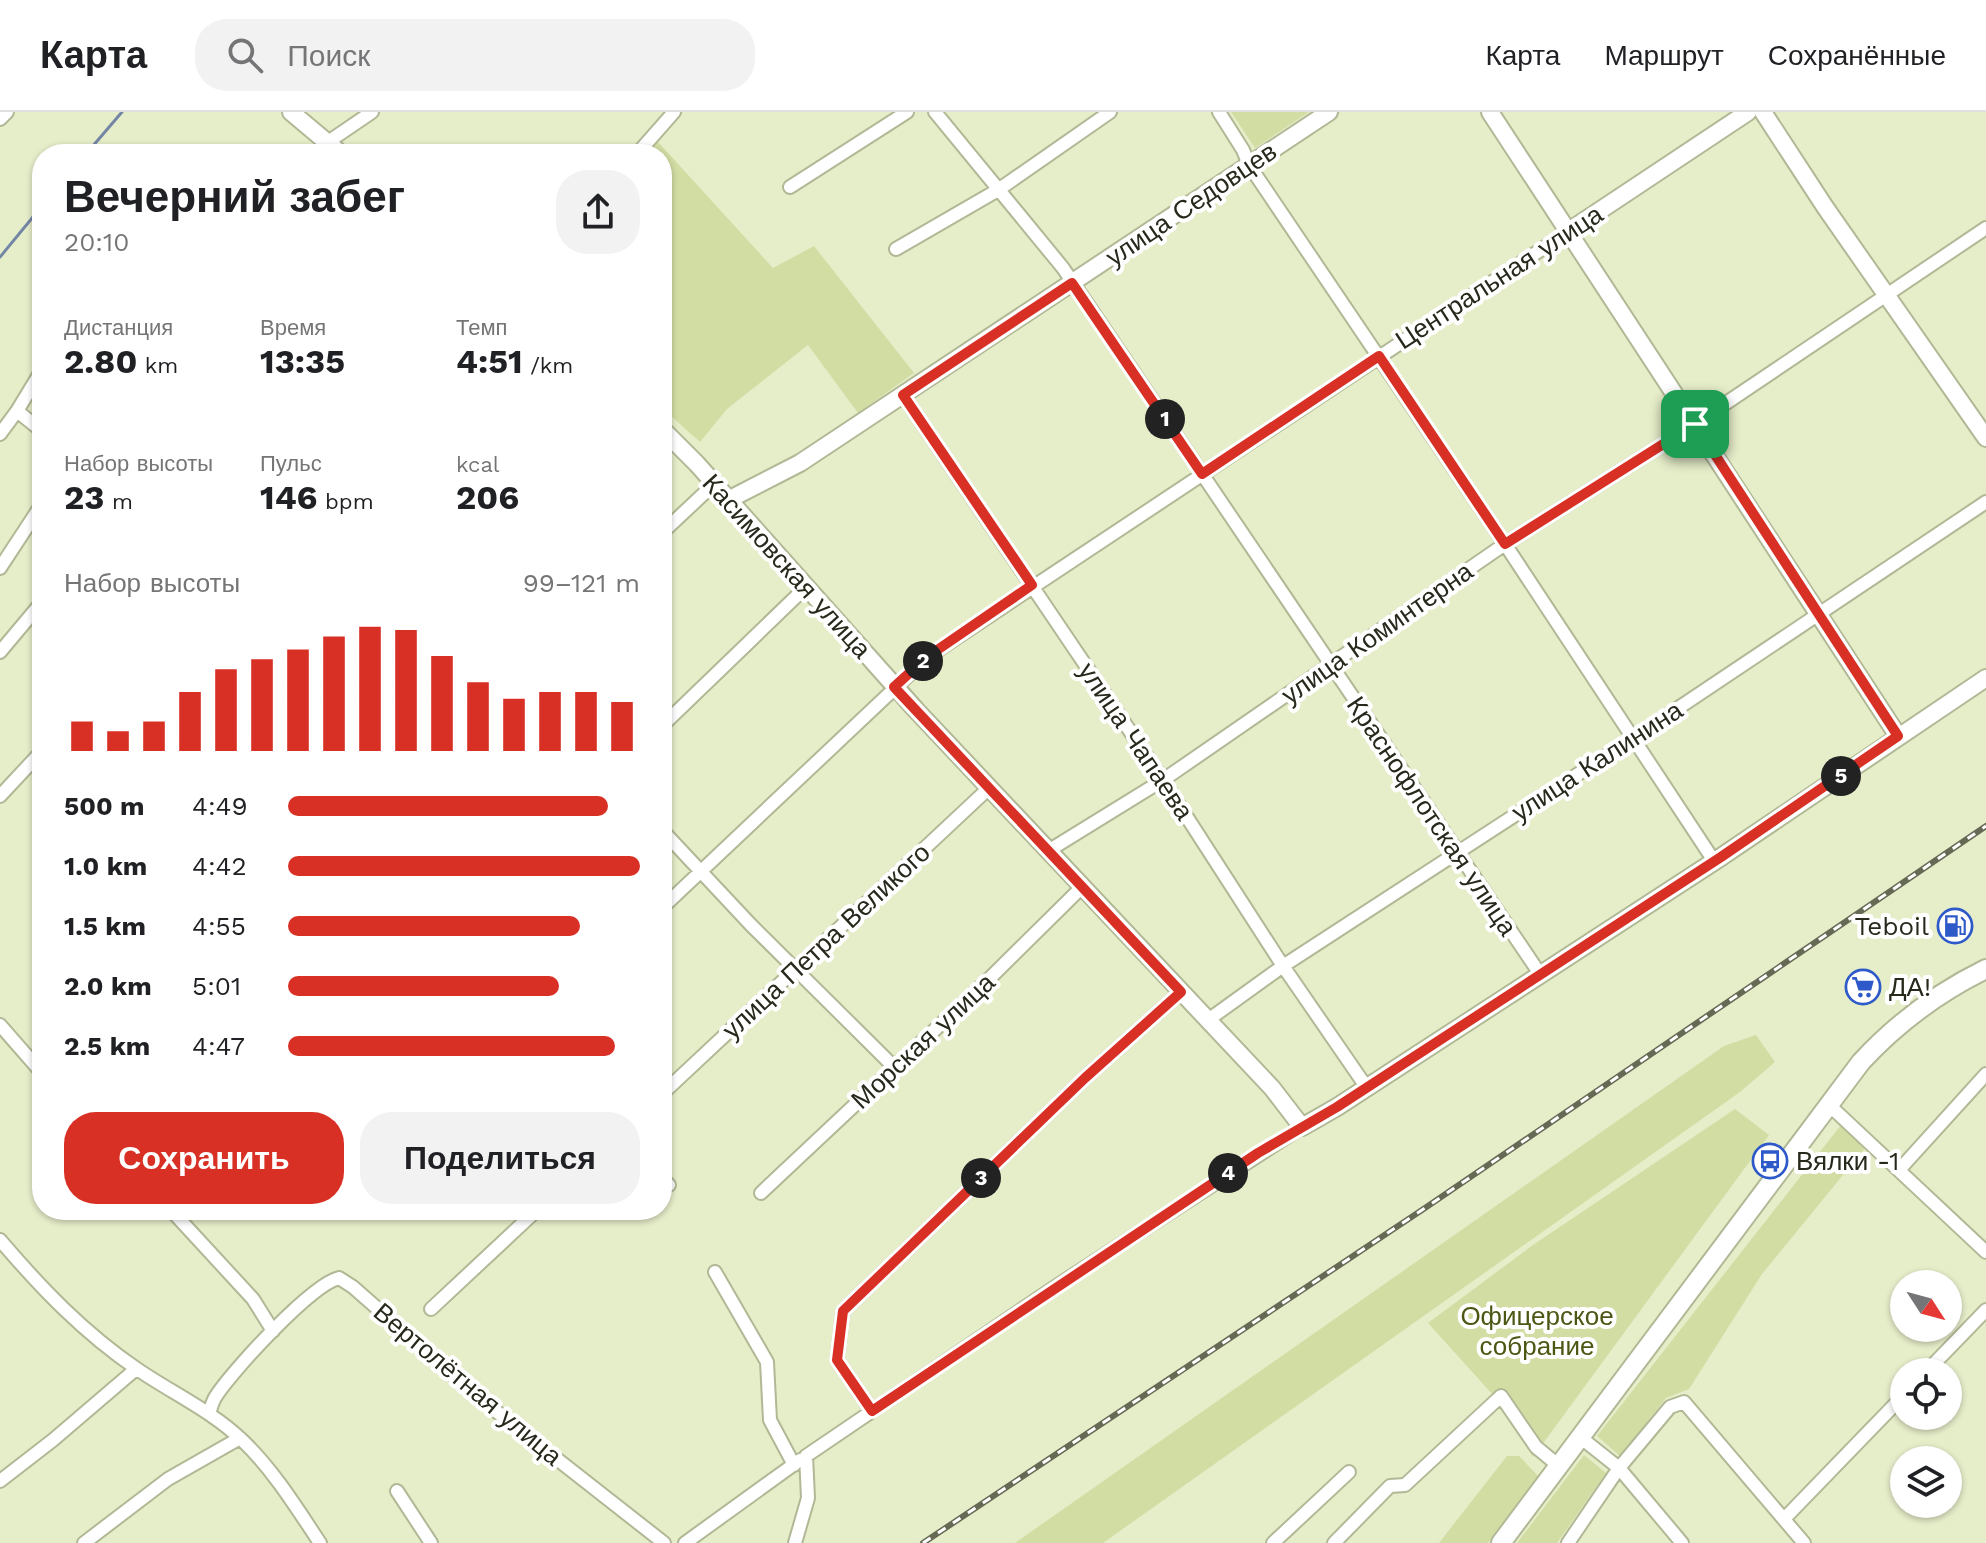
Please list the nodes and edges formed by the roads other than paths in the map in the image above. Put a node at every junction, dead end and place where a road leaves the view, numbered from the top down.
1 (7, 112) edge
2 (291, 112) edge
3 (372, 112) edge
4 (674, 112) edge
5 (907, 112) edge
6 (935, 112) edge
7 (1110, 112) edge
8 (1219, 112) edge
9 (1329, 112) edge
10 (1490, 112) edge
11 (1748, 112) edge
12 (1763, 112) edge
13 (0, 119) edge
14 (320, 144) edge
15 (329, 144) edge
16 (646, 144) edge
17 (1249, 165) junction
18 (790, 187) dead end
19 (998, 190) junction
20 (1986, 228) edge
21 (1569, 231) junction
22 (896, 249) dead end
23 (1072, 283) junction
24 (1887, 294) junction
25 (1379, 356) junction
26 (32, 386) edge
27 (903, 395) junction
28 (17, 411) junction
29 (32, 423) edge
30 (1695, 424) junction
31 (0, 434) edge
32 (1986, 438) edge
33 (672, 440) edge
34 (1202, 474) junction
35 (714, 484) junction
36 (728, 500) junction
37 (1986, 502) edge
38 (32, 519) edge
39 (672, 524) edge
40 (1505, 544) junction
41 (0, 568) edge
42 (1032, 585) junction
43 (806, 587) junction
44 (32, 614) edge
45 (1819, 615) junction
46 (0, 652) edge
47 (1330, 666) junction
48 (1986, 678) edge
49 (894, 687) junction
50 (672, 716) edge
51 (1898, 736) junction
52 (1632, 739) junction
53 (32, 762) edge
54 (1163, 780) junction
55 (989, 788) junction
56 (0, 796) edge
57 (672, 841) edge
58 (1048, 851) junction
59 (1457, 851) junction
60 (1714, 861) junction
61 (701, 872) junction
62 (1082, 887) junction
63 (672, 899) edge
64 (1283, 966) junction
65 (796, 969) junction
66 (1986, 969) edge
67 (1540, 974) junction
68 (1181, 992) junction
69 (1208, 1020) junction
70 (0, 1025) edge
71 (32, 1062) edge
72 (895, 1068) junction
73 (1986, 1074) edge
74 (672, 1085) edge
75 (1367, 1088) junction
76 (1828, 1104) junction
77 (1302, 1127) junction
78 (1899, 1170) junction
79 (761, 1193) dead end
80 (180, 1220) edge
81 (526, 1220) edge
82 (0, 1240) edge
83 (1986, 1252) edge
84 (715, 1272) dead end
85 (431, 1309) dead end
86 (1986, 1310) edge
87 (273, 1331) junction
88 (1940, 1358) edge
89 (136, 1369) junction
90 (1890, 1409) edge
91 (872, 1411) junction
92 (209, 1414) junction
93 (1580, 1437) junction
94 (240, 1438) junction
95 (806, 1456) junction
96 (794, 1465) junction
97 (1559, 1466) junction
98 (1619, 1468) junction
99 (1349, 1472) dead end
100 (0, 1481) edge
101 (397, 1491) dead end
102 (1784, 1519) junction
103 (100, 1538) edge
104 (84, 1543) edge
105 (320, 1543) edge
106 (431, 1543) edge
107 (664, 1543) edge
108 (685, 1543) edge
109 (795, 1543) edge
110 (1273, 1543) edge
111 (1334, 1543) edge
112 (1501, 1543) edge
113 (1568, 1543) edge
114 (1682, 1543) edge
115 (1804, 1543) edge

1 - 13 street
2 - 14 street
3 - 15 street
4 - 16 street
5 - 18 street
6 - 19 street, Краснофлотская улица
7 - 19 street
8 - 17 street
9 - 17 street, улица Седовцев
10 - 21 street
11 - 21 street, Центральная улица
12 - 24 street
17 - 23 street, улица Седовцев
17 - 25 street
19 - 22 street
19 - 23 street, Краснофлотская улица
20 - 24 street, улица Коминтерна
21 - 25 street, Центральная улица
21 - 30 street
23 - 27 street, улица Седовцев
23 - 34 street, Краснофлотская улица
24 - 30 street, улица Коминтерна
24 - 32 street
25 - 34 street, Центральная улица
25 - 40 street
26 - 28 street
27 - 36 street, улица Седовцев
27 - 42 street, улица Чапаева
28 - 29 street
28 - 31 street
30 - 40 street, улица Коминтерна
30 - 45 street
33 - 35 street, Касимовская улица
34 - 42 street, Центральная улица
34 - 47 street, Краснофлотская улица
35 - 36 street, Касимовская улица
35 - 39 street
36 - 43 street, Касимовская улица
37 - 45 street, улица Калинина
38 - 41 street
40 - 47 street, улица Коминтерна
40 - 52 street
42 - 49 street, Центральная улица
42 - 54 street, улица Чапаева
43 - 49 street, Касимовская улица
43 - 50 street
44 - 46 street
45 - 51 street
45 - 52 street, улица Калинина
47 - 54 street, улица Коминтерна
47 - 59 street, Краснофлотская улица
48 - 51 street
49 - 55 street, Касимовская улица
49 - 61 street, Центральная улица
51 - 60 street
52 - 59 street, улица Калинина
52 - 60 street
53 - 56 street
54 - 58 street, улица Коминтерна
54 - 64 street, улица Чапаева
55 - 58 street, Касимовская улица
55 - 65 street, улица Петра Великого
57 - 61 street
58 - 62 street, Касимовская улица
59 - 64 street, улица Калинина
59 - 67 street, Краснофлотская улица
60 - 67 street
61 - 63 street, Центральная улица
61 - 65 street
62 - 68 street, Касимовская улица
62 - 72 street, Морская улица
64 - 69 street, улица Калинина
64 - 75 street, улица Чапаева
65 - 72 street
65 - 74 street, улица Петра Великого
66 - 76 main road
67 - 75 street
68 - 69 street, Касимовская улица
68 - 91 street
69 - 77 street, Касимовская улица
70 - 71 street
72 - 79 street, Морская улица
73 - 78 street
75 - 77 street
76 - 78 street
76 - 93 main road
77 - 91 street
78 - 83 street
80 - 87 street
81 - 85 street
82 - 89 street
84 - 96 street
86 - 88 street
87 - 92 street, Вертолётная улица
87 - 107 street, Вертолётная улица
89 - 92 street
89 - 100 street
90 - 102 street
91 - 95 street
92 - 94 street
93 - 97 main road
93 - 98 street
94 - 103 street
94 - 105 street
95 - 96 street
95 - 109 street
96 - 108 street
97 - 111 street
97 - 112 main road
98 - 102 street
98 - 113 street
98 - 114 street
99 - 110 street
101 - 106 street
102 - 115 street
103 - 104 street

